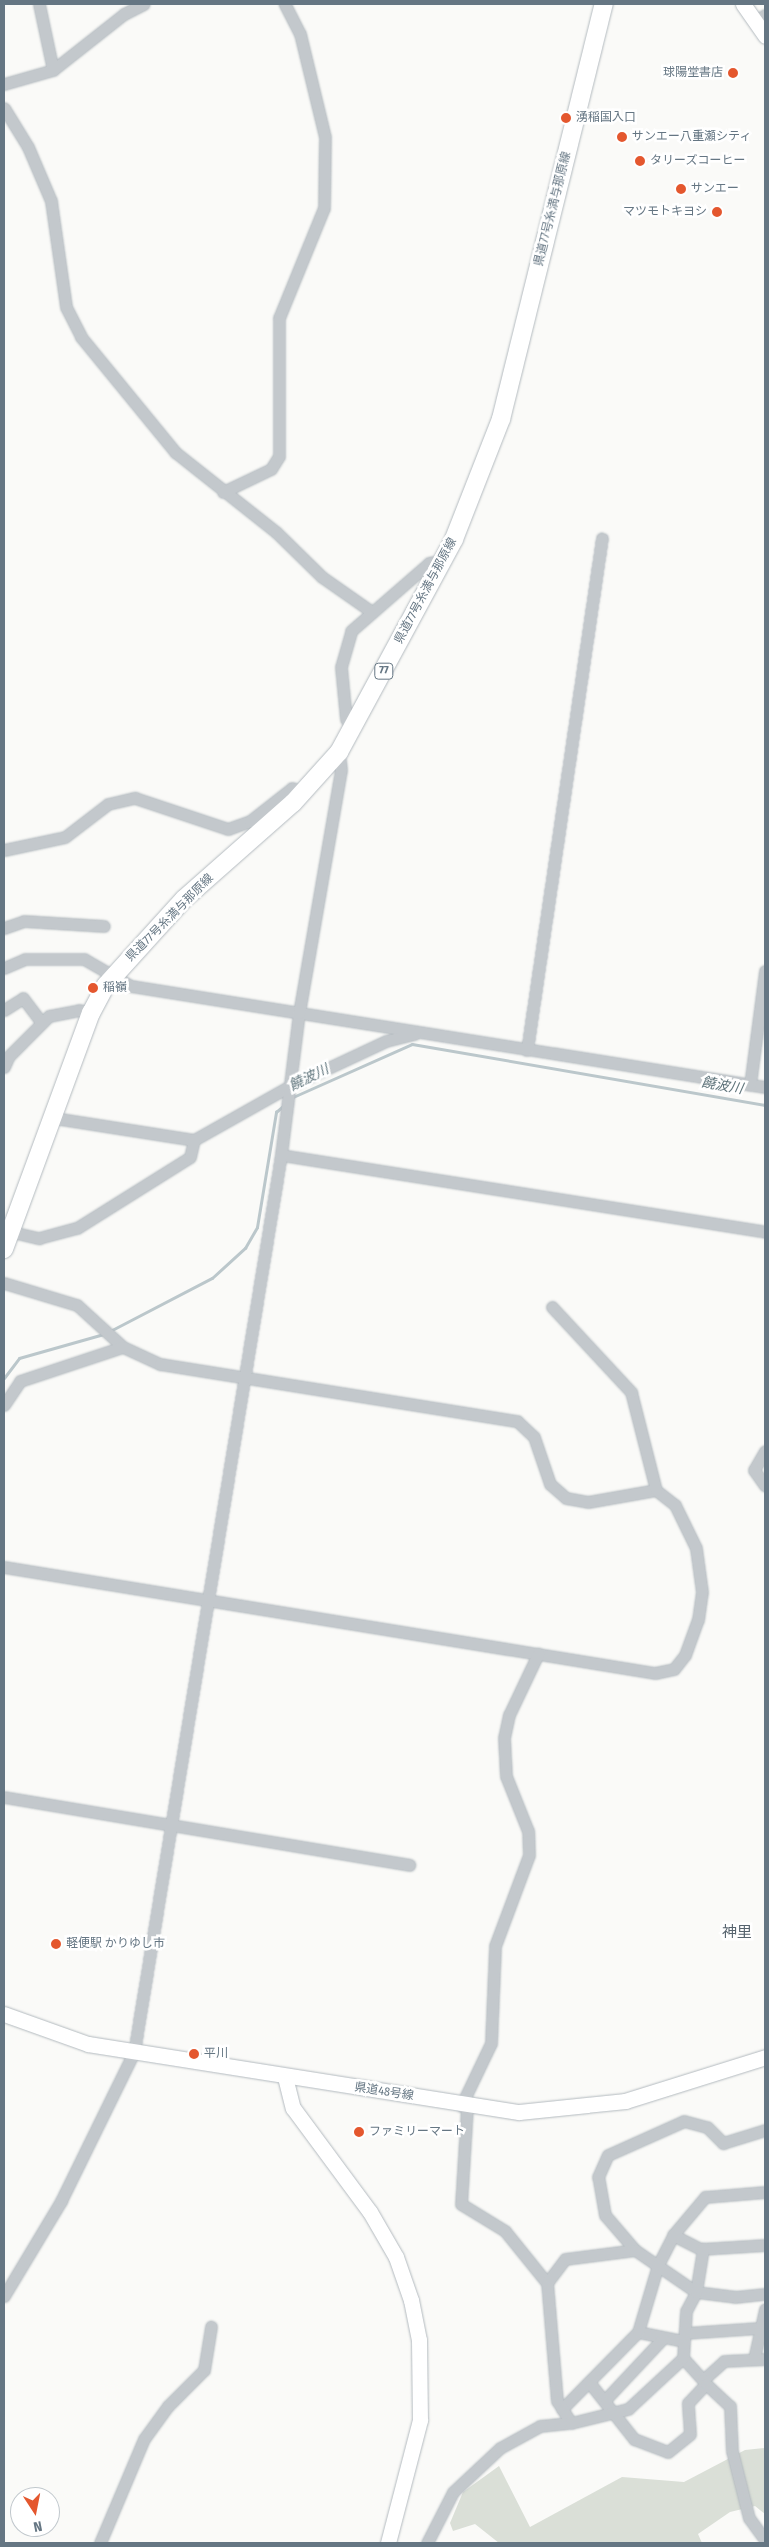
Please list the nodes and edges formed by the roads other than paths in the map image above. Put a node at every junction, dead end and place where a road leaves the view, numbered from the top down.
1 (39, 4) edge
2 (144, 4) edge
3 (286, 4) edge
4 (604, 4) edge
5 (743, 4) edge
6 (760, 18) edge
7 (765, 36) edge
8 (53, 70) junction
9 (4, 84) edge
10 (4, 108) edge
11 (223, 492) junction
12 (602, 538) dead end
13 (444, 560) junction
14 (372, 612) junction
15 (353, 728) junction
16 (338, 752) junction
17 (304, 792) junction
18 (4, 850) edge
19 (104, 926) dead end
20 (4, 928) edge
21 (4, 968) edge
22 (765, 971) edge
23 (114, 976) junction
24 (4, 1010) edge
25 (91, 1013) junction
26 (300, 1014) junction
27 (42, 1023) junction
28 (419, 1033) junction
29 (527, 1050) junction
30 (4, 1067) edge
31 (750, 1085) junction
32 (290, 1086) junction
33 (765, 1087) edge
34 (54, 1118) junction
35 (194, 1140) junction
36 (281, 1155) junction
37 (12, 1232) junction
38 (765, 1232) edge
39 (4, 1250) edge
40 (4, 1284) edge
41 (552, 1307) dead end
42 (124, 1347) junction
43 (243, 1379) junction
44 (4, 1405) edge
45 (765, 1451) edge
46 (765, 1486) edge
47 (656, 1490) junction
48 (4, 1567) edge
49 (207, 1602) junction
50 (538, 1654) junction
51 (4, 1797) edge
52 (170, 1822) junction
53 (409, 1865) dead end
54 (4, 2014) edge
55 (134, 2052) junction
56 (765, 2056) edge
57 (285, 2077) junction
58 (464, 2106) junction
59 (765, 2130) edge
60 (765, 2192) edge
61 (673, 2235) junction
62 (765, 2245) edge
63 (703, 2249) junction
64 (634, 2250) junction
65 (658, 2265) junction
66 (547, 2283) junction
67 (696, 2292) junction
68 (765, 2294) edge
69 (4, 2296) edge
70 (765, 2309) edge
71 (211, 2328) dead end
72 (759, 2328) junction
73 (638, 2332) junction
74 (685, 2337) junction
75 (663, 2338) junction
76 (683, 2358) junction
77 (762, 2359) edge
78 (589, 2382) junction
79 (705, 2382) junction
80 (606, 2399) junction
81 (562, 2409) junction
82 (616, 2412) junction
83 (571, 2423) junction
84 (765, 2540) edge
85 (100, 2543) edge
86 (388, 2543) edge
87 (426, 2543) edge

1 - 8 street
2 - 8 street
3 - 11 street
4 - 13 main road, 県道77号糸満与那原線 / 77
5 - 6 main road
6 - 7 main road
8 - 9 street
10 - 11 street
11 - 14 street
12 - 29 street
13 - 14 street
13 - 15 main road, 県道77号糸満与那原線 / 77
14 - 15 street
15 - 16 main road, 県道77号糸満与那原線 / 77
16 - 17 main road, 県道77号糸満与那原線 / 77
16 - 26 street
17 - 18 street
17 - 23 main road, 県道77号糸満与那原線 / 77
19 - 20 street
21 - 23 street
22 - 31 street
23 - 25 main road, 県道77号糸満与那原線 / 77
23 - 26 street
24 - 27 street
25 - 27 street
25 - 34 main road, 県道77号糸満与那原線 / 77
26 - 28 street
26 - 32 street
27 - 30 street
28 - 29 street
28 - 32 street
29 - 31 street
31 - 33 street
32 - 35 street
32 - 36 street
34 - 35 street
34 - 37 main road, 県道77号糸満与那原線 / 77
35 - 37 street
36 - 38 street
36 - 43 street
37 - 39 main road, 県道77号糸満与那原線 / 77
40 - 42 street
41 - 47 street
42 - 43 street
42 - 44 street
43 - 47 street
43 - 49 street
45 - 46 street
47 - 50 street
48 - 49 street
49 - 50 street
49 - 52 street
50 - 58 street
51 - 52 street
52 - 53 street
52 - 55 street
54 - 55 main road, 県道48号線
55 - 57 main road, 県道48号線
55 - 69 street
56 - 58 main road, 県道48号線
57 - 58 main road, 県道48号線
57 - 86 main road
58 - 66 street
59 - 64 street
60 - 61 street
61 - 63 street
61 - 65 street
62 - 63 street
63 - 67 street
64 - 65 street
64 - 66 street
65 - 67 street
65 - 73 street
66 - 81 street
67 - 68 street
67 - 74 street
70 - 72 street
71 - 85 street
72 - 74 street
72 - 77 street
73 - 75 street
73 - 78 street
74 - 75 street
74 - 76 street
75 - 80 street
76 - 79 street
76 - 82 street
77 - 79 street
78 - 80 street
78 - 81 street
79 - 82 street
79 - 84 street
80 - 82 street
81 - 83 street
82 - 83 street
83 - 87 street

